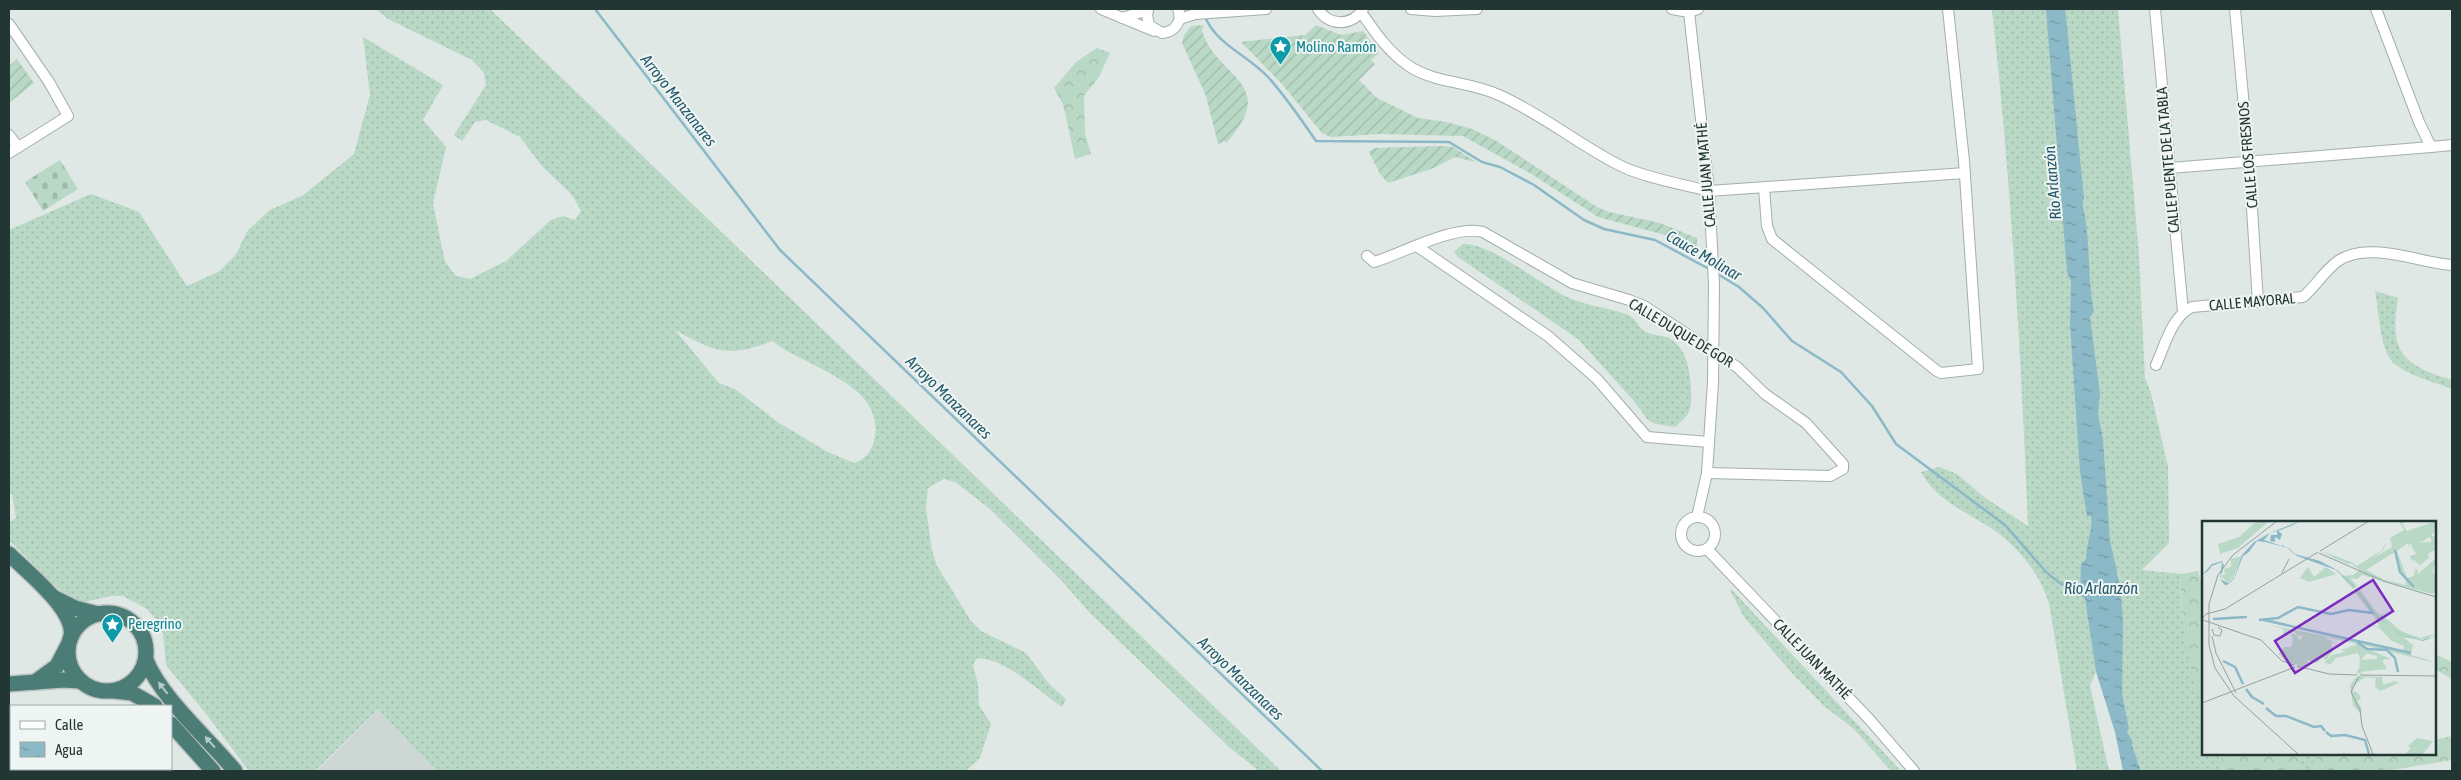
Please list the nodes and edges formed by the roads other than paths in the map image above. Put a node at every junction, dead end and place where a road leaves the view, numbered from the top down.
1 (1101, 9) edge
2 (1148, 9) edge
3 (1266, 9) edge
4 (1318, 9) edge
5 (1411, 9) edge
6 (1478, 9) edge
7 (1672, 9) edge
8 (1948, 9) edge
9 (2155, 9) edge
10 (2235, 9) edge
11 (2376, 9) edge
12 (1693, 10) edge
13 (1362, 11) edge
14 (1178, 14) edge
15 (1122, 18) junction
16 (9, 24) edge
17 (1158, 32) junction
18 (9, 134) edge
19 (2452, 145) edge
20 (18, 147) junction
21 (2431, 147) junction
22 (9, 153) edge
23 (2249, 162) junction
24 (2170, 168) junction
25 (1964, 173) junction
26 (1764, 188) junction
27 (1709, 191) junction
28 (1418, 247) junction
29 (1367, 256) dead end
30 (2452, 265) edge
31 (2258, 302) junction
32 (2183, 312) junction
33 (1714, 352) junction
34 (2156, 365) dead end
35 (1709, 442) junction
36 (1707, 472) junction
37 (1697, 517) junction
38 (1707, 549) junction
39 (9, 554) edge
40 (52, 596) junction
41 (98, 614) junction
42 (70, 641) junction
43 (146, 660) junction
44 (81, 681) junction
45 (35, 682) junction
46 (9, 684) edge
47 (115, 691) junction
48 (153, 705) edge
49 (172, 725) edge
50 (213, 771) edge
51 (235, 771) edge
52 (1914, 771) edge

1 - 15 street
2 - 15 street
2 - 17 street
3 - 14 street
4 - 13 street
5 - 6 street
7 - 12 street
8 - 25 street
9 - 24 street, CALLE PUENTE DE LA TABLA
10 - 23 street, CALLE LOS FRESNOS
11 - 21 street
12 - 27 street, CALLE JUAN MATHÉ
13 - 27 street
14 - 17 street
15 - 17 street
16 - 20 street
18 - 20 street
19 - 21 street
20 - 22 street
21 - 23 street
23 - 24 street
23 - 31 street, CALLE LOS FRESNOS
24 - 32 street, CALLE PUENTE DE LA TABLA
25 - 26 street
25 - 26 street
26 - 27 street
27 - 33 street, CALLE JUAN MATHÉ
28 - 29 street, CALLE DUQUE DE GOR
28 - 33 street, CALLE DUQUE DE GOR
28 - 35 street
30 - 31 street, CALLE MAYORAL
31 - 32 street, CALLE MAYORAL
32 - 34 street
33 - 35 street, CALLE JUAN MATHÉ
33 - 36 street, CALLE DUQUE DE GOR
35 - 36 street, CALLE JUAN MATHÉ
36 - 37 street, CALLE JUAN MATHÉ
37 - 38 street
37 - 38 street
38 - 52 street, CALLE JUAN MATHÉ
39 - 40 highway
40 - 41 highway
40 - 42 highway
41 - 42 highway
41 - 43 highway
42 - 44 highway
42 - 45 highway
43 - 47 highway
51 -> 43 highway
44 - 45 highway
44 - 47 highway
45 - 46 highway
47 - 48 highway
49 - 50 highway

